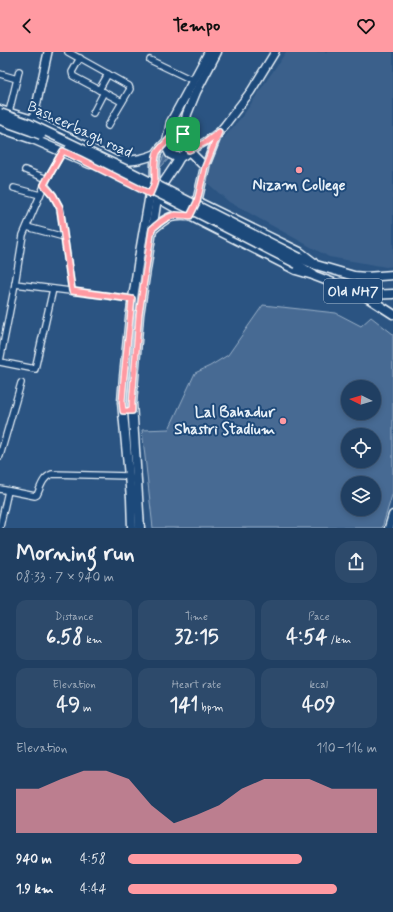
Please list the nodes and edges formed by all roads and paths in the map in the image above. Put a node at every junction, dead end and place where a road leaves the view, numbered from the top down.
1 (48, 52) edge
2 (68, 52) edge
3 (209, 52) edge
4 (217, 52) edge
5 (275, 52) edge
6 (80, 58) junction
7 (150, 60) dead end
8 (19, 71) dead end
9 (0, 74) edge
10 (108, 74) junction
11 (17, 79) junction
12 (194, 81) junction
13 (101, 91) junction
14 (122, 102) junction
15 (0, 110) edge
16 (9, 112) junction
17 (0, 113) edge
18 (93, 113) dead end
19 (0, 120) edge
20 (33, 120) junction
21 (108, 126) dead end
22 (0, 128) edge
23 (219, 132) junction
24 (183, 134) junction
25 (167, 141) junction
26 (189, 150) junction
27 (63, 151) junction
28 (156, 154) junction
29 (180, 157) junction
30 (116, 161) junction
31 (205, 167) junction
32 (25, 170) dead end
33 (46, 182) junction
34 (159, 183) junction
35 (14, 188) dead end
36 (40, 195) junction
37 (154, 196) junction
38 (197, 202) junction
39 (190, 216) junction
40 (27, 227) junction
41 (152, 229) junction
42 (64, 237) junction
43 (298, 261) junction
44 (316, 265) junction
45 (393, 275) edge
46 (316, 276) junction
47 (15, 284) junction
48 (53, 289) junction
49 (72, 291) junction
50 (393, 294) edge
51 (365, 295) junction
52 (132, 299) junction
53 (393, 314) edge
54 (0, 362) edge
55 (21, 383) dead end
56 (123, 411) junction
57 (132, 411) junction
58 (0, 456) edge
59 (128, 476) junction
60 (0, 489) edge
61 (8, 491) junction
62 (393, 515) edge
63 (0, 528) edge
64 (132, 528) edge
65 (140, 528) edge
66 (389, 528) edge

1 - 20 street
2 - 6 street
3 - 12 main road
4 - 24 main road
5 - 23 street
6 - 10 street
6 - 13 street
7 - 12 street
8 - 11 street
9 - 11 street
10 - 13 street
10 - 14 street
11 - 16 street
12 - 25 main road
13 - 14 street
13 - 18 street
14 - 21 street
15 - 16 main road, Basheerbagh road
16 - 20 main road, Basheerbagh road
17 - 43 main road, Old NH7, bridge
19 - 43 main road, Old NH7, bridge
20 - 30 main road, Basheerbagh road
22 - 27 main road, Basheerbagh road
23 - 26 street
23 - 31 street
24 - 25 main road
24 - 26 main road
25 - 28 main road
25 - 29 main road
26 - 29 main road
26 - 31 main road
27 - 33 street
27 - 37 main road, Basheerbagh road
28 - 30 main road
28 - 34 main road
29 - 34 main road
30 - 34 main road, Basheerbagh road
31 - 38 main road
32 - 33 street
33 - 36 street
33 - 42 street
34 - 37 main road
34 - 38 main road, Basheerbagh road
35 - 36 street
36 - 40 street
37 - 39 main road, Basheerbagh road
37 - 41 main road
37 - 52 main road
38 - 39 main road
38 - 44 main road, Basheerbagh road
39 - 41 main road
39 - 46 main road, Basheerbagh road
40 - 42 street
40 - 47 street
41 - 57 main road
42 - 49 street
43 - 44 main road, Old NH7
43 - 46 main road, Old NH7
44 - 45 main road, Old NH7
46 - 51 main road, Old NH7
47 - 48 street
47 - 54 street
48 - 49 street
48 - 54 street
49 - 52 street
50 - 51 main road, Old NH7
51 - 53 main road
52 - 56 main road
55 - 58 street
56 - 57 main road
56 - 59 main road
57 - 65 main road
59 - 61 street
59 - 64 main road
60 - 61 street
61 - 63 street
62 - 66 main road

